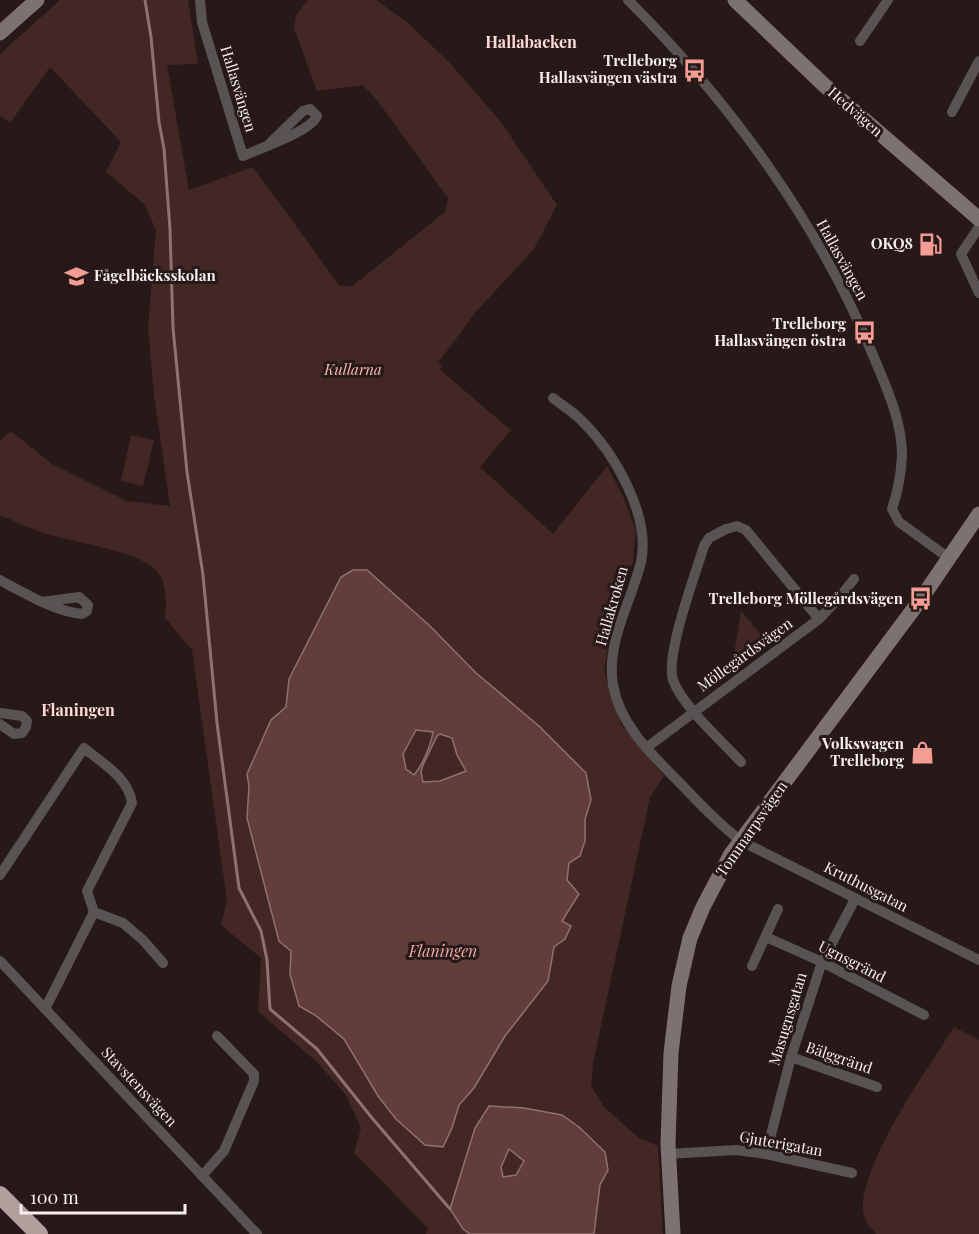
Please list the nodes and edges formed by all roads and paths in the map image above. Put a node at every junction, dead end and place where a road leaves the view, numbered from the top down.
1 (37, 0) edge
2 (200, 0) edge
3 (628, 0) edge
4 (735, 0) edge
5 (888, 0) edge
6 (0, 33) edge
7 (860, 41) dead end
8 (979, 61) edge
9 (952, 112) dead end
10 (270, 143) dead end
11 (979, 219) edge
12 (979, 227) edge
13 (979, 293) edge
14 (552, 398) dead end
15 (979, 514) edge
16 (950, 559) junction
17 (854, 579) dead end
18 (0, 580) edge
19 (42, 602) dead end
20 (819, 619) junction
21 (694, 711) junction
22 (0, 713) edge
23 (0, 724) edge
24 (646, 748) junction
25 (741, 762) dead end
26 (741, 841) junction
27 (0, 875) edge
28 (855, 898) junction
29 (778, 909) dead end
30 (94, 912) junction
31 (766, 937) junction
32 (979, 960) edge
33 (0, 961) edge
34 (163, 963) dead end
35 (822, 963) junction
36 (752, 966) dead end
37 (45, 1009) junction
38 (924, 1015) dead end
39 (217, 1036) dead end
40 (792, 1057) junction
41 (877, 1087) dead end
42 (668, 1154) junction
43 (766, 1154) junction
44 (852, 1173) dead end
45 (202, 1176) junction
46 (0, 1195) edge
47 (39, 1234) edge
48 (256, 1234) edge
49 (673, 1234) edge

1 - 6 street
2 - 10 street, Hallasvängen
3 - 16 street, Hallasvängen
4 - 11 street, Hedvägen
5 - 7 street
8 - 9 street
12 - 13 street
14 - 24 street, Hallakroken
15 - 16 street, Tommarpsvägen
16 - 26 street, Tommarpsvägen
17 - 20 street, Möllegårdsvägen
18 - 19 street
20 - 21 street, Möllegårdsvägen
20 - 21 street
21 - 24 street, Möllegårdsvägen
21 - 25 street
22 - 23 street
24 - 26 street, Hallakroken
26 - 28 street, Kruthusgatan
26 - 42 street, Tommarpsvägen
27 - 30 street
28 - 32 street, Kruthusgatan
28 - 35 street, Masugnsgatan
29 - 31 street
30 - 34 street
30 - 37 street
31 - 35 street, Ugnsgränd
31 - 36 street
33 - 37 street, Stavstensvägen
35 - 38 street, Ugnsgränd
35 - 40 street, Masugnsgatan
37 - 45 street, Stavstensvägen
39 - 45 street
40 - 41 street, Bälggränd
40 - 43 street, Masugnsgatan
42 - 43 street, Gjuterigatan
42 - 49 street, Tommarpsvägen
43 - 44 street, Gjuterigatan
45 - 48 street, Stavstensvägen
46 - 47 highway

